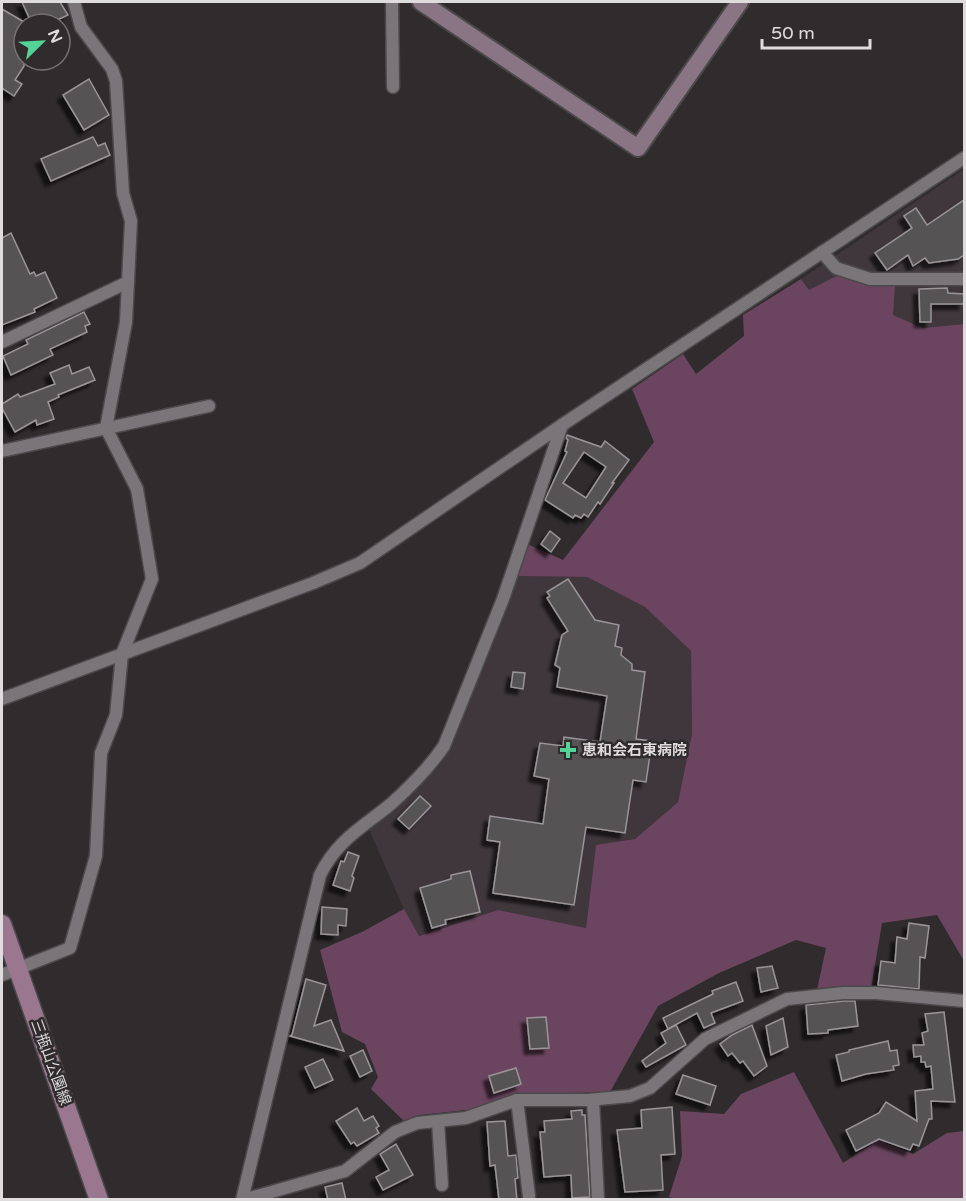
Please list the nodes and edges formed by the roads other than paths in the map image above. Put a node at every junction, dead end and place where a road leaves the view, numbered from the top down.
1 (74, 2) edge
2 (392, 2) edge
3 (421, 2) edge
4 (740, 2) edge
5 (393, 87) dead end
6 (964, 158) edge
7 (822, 252) junction
8 (964, 279) edge
9 (128, 282) junction
10 (2, 342) edge
11 (209, 406) dead end
12 (562, 425) junction
13 (105, 428) junction
14 (2, 450) edge
15 (122, 654) junction
16 (2, 699) edge
17 (2, 924) edge
18 (10, 972) edge
19 (964, 1001) edge
20 (517, 1100) junction
21 (593, 1100) junction
22 (438, 1121) junction
23 (442, 1185) dead end
24 (529, 1196) dead end
25 (99, 1200) edge
26 (243, 1200) edge
27 (598, 1200) edge

1 - 9 street
2 - 5 street
3 - 4 street
6 - 7 street
7 - 8 street
7 - 12 street
9 - 10 street
9 - 13 street
11 - 13 street
12 - 15 street
12 - 26 street
13 - 14 street
13 - 15 street
15 - 16 street
15 - 18 street
17 - 18 main road, 三瓶山公園線
18 - 25 main road, 三瓶山公園線
19 - 21 street
20 - 21 street
20 - 22 street
20 - 24 street
21 - 27 street
22 - 23 street
22 - 26 street

